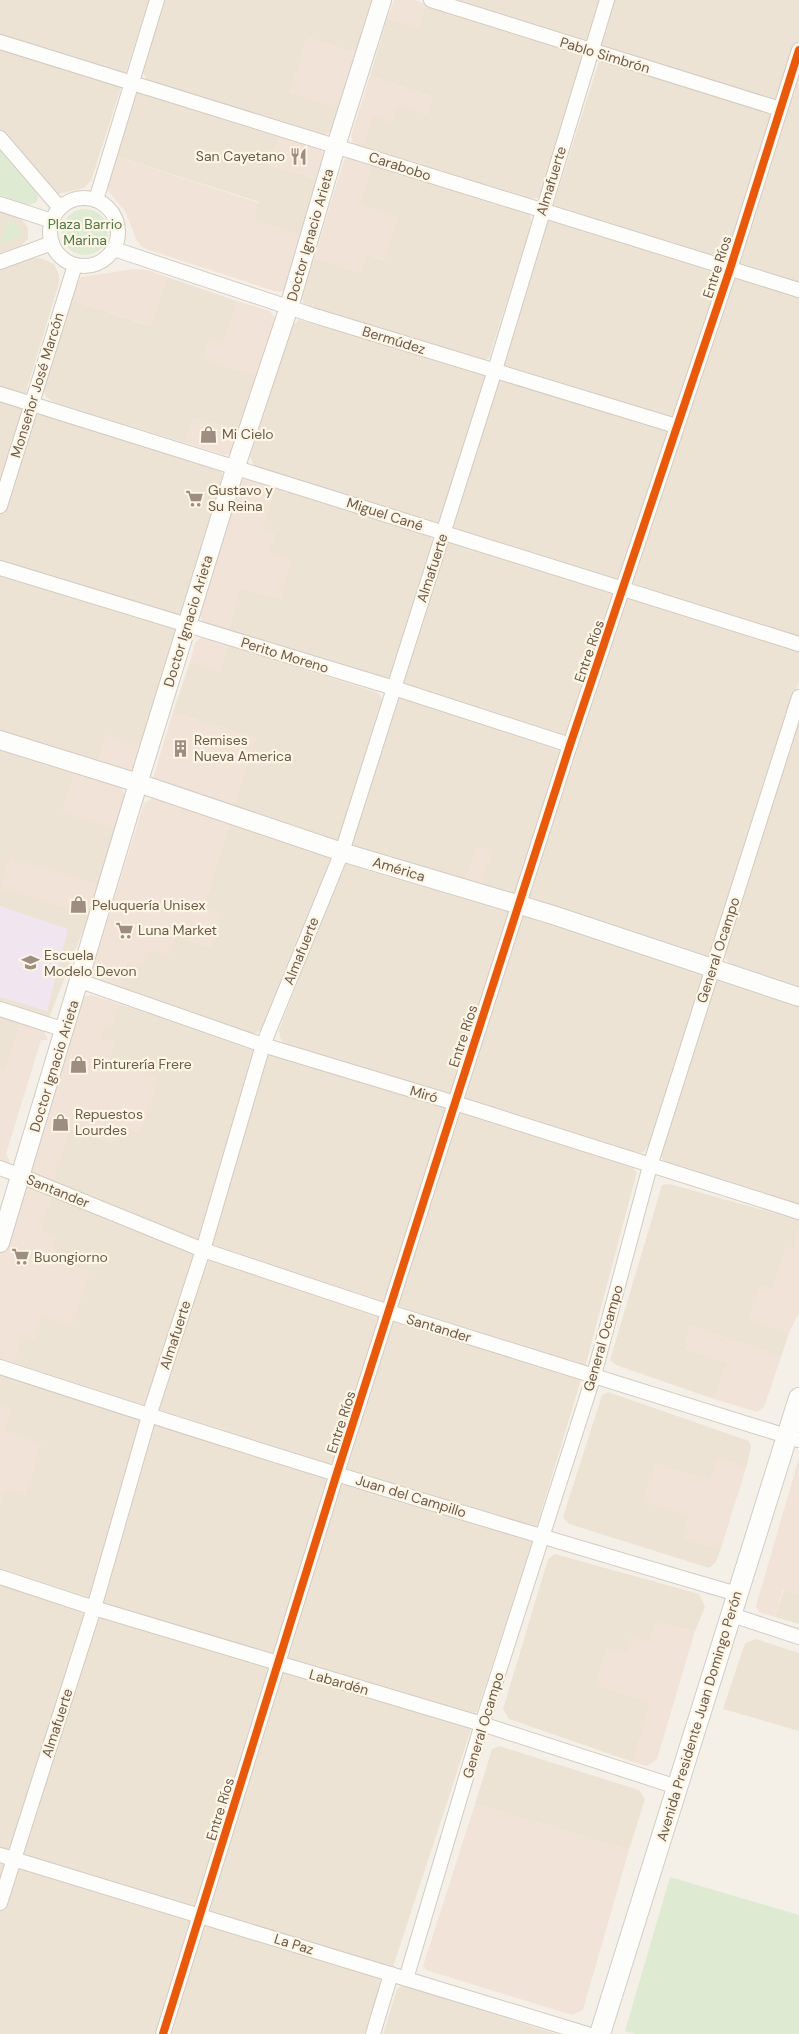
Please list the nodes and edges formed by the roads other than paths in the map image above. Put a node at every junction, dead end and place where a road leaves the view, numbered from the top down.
1 (157, 0) edge
2 (382, 0) edge
3 (431, 0) edge
4 (607, 0) edge
5 (0, 42) edge
6 (799, 50) edge
7 (591, 51) junction
8 (132, 83) junction
9 (780, 109) junction
10 (0, 138) edge
11 (336, 146) junction
12 (96, 200) junction
13 (0, 204) edge
14 (542, 211) junction
15 (55, 215) junction
16 (52, 243) junction
17 (114, 249) junction
18 (0, 262) edge
19 (75, 265) junction
20 (730, 269) junction
21 (799, 290) edge
22 (289, 307) junction
23 (495, 370) junction
24 (0, 394) edge
25 (31, 403) junction
26 (676, 426) junction
27 (236, 466) junction
28 (0, 506) edge
29 (443, 532) junction
30 (0, 568) edge
31 (623, 589) junction
32 (187, 625) junction
33 (799, 644) edge
34 (394, 688) junction
35 (799, 697) edge
36 (0, 740) edge
37 (570, 745) junction
38 (138, 783) junction
39 (342, 852) junction
40 (520, 905) junction
41 (712, 968) junction
42 (80, 981) junction
43 (799, 997) edge
44 (0, 1009) edge
45 (65, 1030) junction
46 (263, 1045) junction
47 (455, 1103) junction
48 (650, 1166) junction
49 (0, 1168) edge
50 (21, 1176) junction
51 (799, 1212) edge
52 (0, 1243) edge
53 (203, 1250) junction
54 (390, 1312) junction
55 (0, 1366) edge
56 (594, 1375) junction
57 (799, 1398) edge
58 (149, 1416) junction
59 (793, 1438) edge
60 (337, 1473) junction
61 (542, 1537) junction
62 (0, 1577) edge
63 (737, 1594) junction
64 (94, 1608) junction
65 (732, 1615) junction
66 (799, 1637) edge
67 (278, 1664) junction
68 (482, 1724) junction
69 (677, 1787) junction
70 (7, 1857) edge
71 (0, 1903) edge
72 (201, 1916) junction
73 (391, 1974) junction
74 (406, 1979) junction
75 (163, 2034) edge
76 (373, 2034) edge
77 (587, 2034) edge
78 (600, 2034) edge

1 - 8 street
2 - 11 street, Doctor Ignacio Arieta
3 - 7 street, Pablo Simbrón
4 - 7 street, Almafuerte
5 - 8 street, Carabobo
6 - 9 street, Entre Ríos
7 - 9 street, Pablo Simbrón
7 - 14 street, Almafuerte
8 - 11 street, Carabobo
8 - 12 street
9 - 20 street, Entre Ríos
10 - 15 street
11 - 14 street, Carabobo
11 - 22 street, Doctor Ignacio Arieta
12 - 15 street
12 - 17 street
13 - 15 street
14 - 20 street, Carabobo
14 - 23 street, Almafuerte
15 - 16 street
16 - 18 street
16 - 19 street
17 - 19 street
17 - 22 street, Bermúdez
19 - 25 street, Monseñor José Marcón
20 - 21 street, Carabobo
20 - 26 street, Entre Ríos
22 - 23 street, Bermúdez
22 - 27 street, Doctor Ignacio Arieta
23 - 26 street, Bermúdez
23 - 29 street, Almafuerte
24 - 25 street, Miguel Cané
25 - 27 street, Miguel Cané
25 - 28 street, Monseñor José Marcón
26 - 31 street, Entre Ríos
27 - 29 street, Miguel Cané
27 - 32 street, Doctor Ignacio Arieta
29 - 31 street, Miguel Cané
29 - 34 street, Almafuerte
30 - 32 street, Perito Moreno
31 - 33 street, Miguel Cané
31 - 37 street, Entre Ríos
32 - 34 street, Perito Moreno
32 - 38 street, Doctor Ignacio Arieta
34 - 37 street, Perito Moreno
34 - 39 street, Almafuerte
35 - 41 street, General Ocampo
36 - 38 street, América
37 - 40 street, Entre Ríos
38 - 39 street, América
38 - 42 street, Doctor Ignacio Arieta
39 - 40 street, América
39 - 46 street, Almafuerte
40 - 41 street, América
40 - 47 street, Entre Ríos
41 - 43 street, América
41 - 48 street, General Ocampo
42 - 45 street, Doctor Ignacio Arieta
42 - 46 street, Miró
44 - 45 street
45 - 50 street, Doctor Ignacio Arieta
46 - 47 street, Miró
46 - 53 street, Almafuerte
47 - 48 street, Miró
47 - 54 street, Entre Ríos
48 - 51 street, Miró
48 - 56 street, General Ocampo
49 - 50 street, Santander
50 - 52 street, Doctor Ignacio Arieta
50 - 53 street, Santander
53 - 54 street, Santander
53 - 58 street, Almafuerte
54 - 56 street, Santander
54 - 60 street, Entre Ríos
55 - 58 street, Juan del Campillo
56 - 59 street, Santander
56 - 61 street, General Ocampo
57 - 59 main road, Avenida Presidente Juan Domingo Perón
58 - 60 street, Juan del Campillo
58 - 64 street, Almafuerte
59 - 63 main road, Avenida Presidente Juan Domingo Perón
60 - 61 street, Juan del Campillo
60 - 67 street, Entre Ríos
61 - 63 street, Juan del Campillo
61 - 68 street, General Ocampo
62 - 64 street, Labardén
63 - 65 main road, Avenida Presidente Juan Domingo Perón
64 - 67 street, Labardén
64 - 70 street, Almafuerte
65 - 66 street
65 - 69 main road, Avenida Presidente Juan Domingo Perón
67 - 68 street, Labardén
67 - 72 street, Entre Ríos
68 - 69 street, Labardén
68 - 74 street, General Ocampo
69 - 78 main road, Avenida Presidente Juan Domingo Perón
70 - 71 street, Almafuerte
70 - 72 street, La Paz
72 - 73 street, La Paz
72 - 75 street, Entre Ríos
73 - 74 street, La Paz
73 - 76 street
74 - 77 street, La Paz

